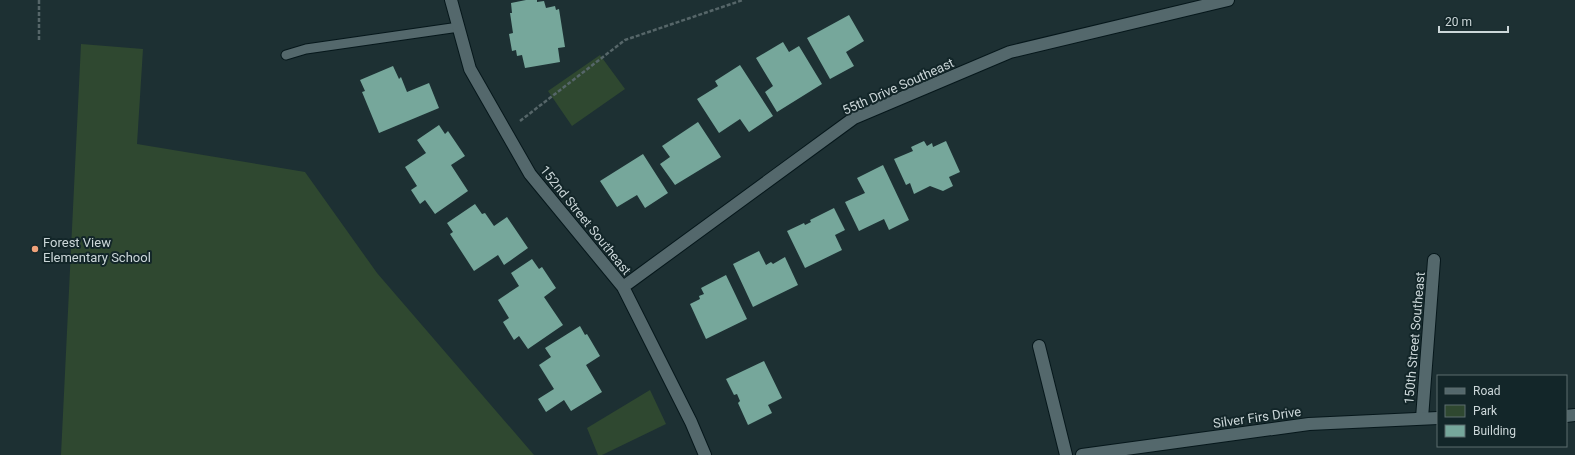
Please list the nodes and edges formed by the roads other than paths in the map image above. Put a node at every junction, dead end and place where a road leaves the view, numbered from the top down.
1 (452, 0) edge
2 (1228, 0) edge
3 (459, 28) junction
4 (286, 55) dead end
5 (1434, 260) dead end
6 (623, 287) junction
7 (1039, 346) dead end
8 (1422, 418) junction
9 (1437, 418) edge
10 (705, 455) edge
11 (1066, 455) edge
12 (1082, 455) edge

1 - 3 street, 152nd Street Southeast
2 - 6 street, 55th Drive Southeast
3 - 4 lane
3 - 6 street, 152nd Street Southeast
5 - 8 street, 150th Street Southeast
6 - 10 street, 152nd Street Southeast
7 - 11 street
8 - 9 street, Silver Firs Drive
8 - 12 street, Silver Firs Drive

